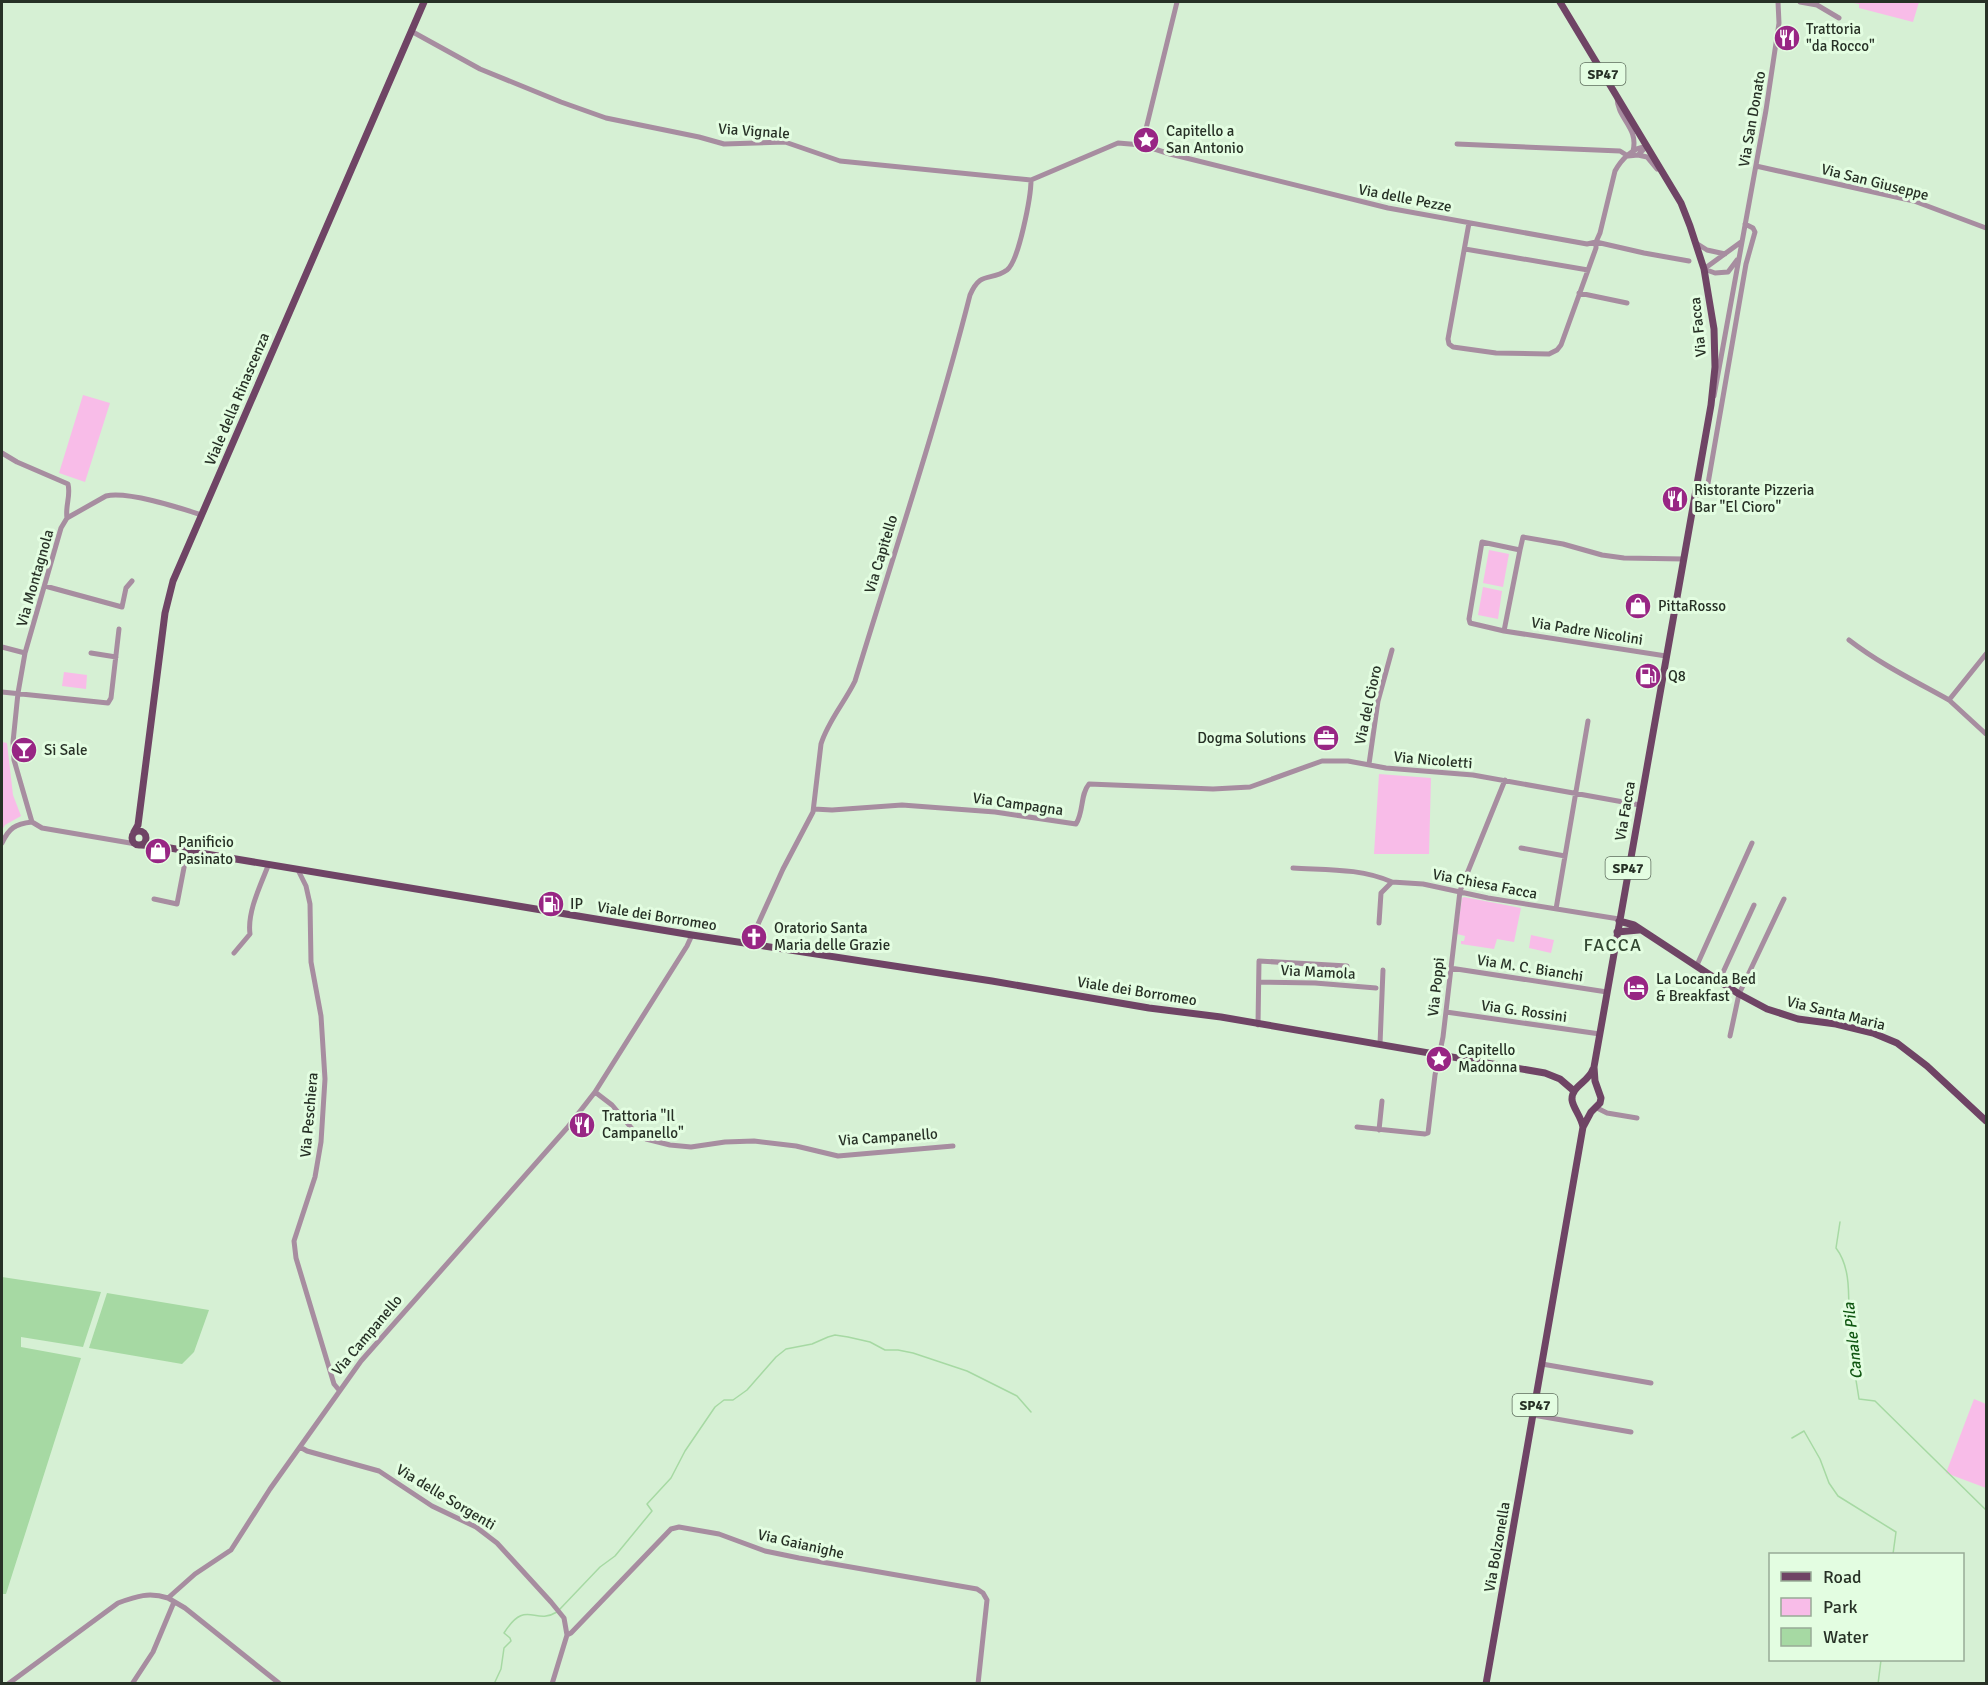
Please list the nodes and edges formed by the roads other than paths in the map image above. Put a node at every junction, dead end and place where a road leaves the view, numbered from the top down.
1 (424, 2) edge
2 (1177, 2) edge
3 (1560, 2) edge
4 (1778, 2) edge
5 (1800, 2) edge
6 (1839, 18) dead end
7 (411, 31) junction
8 (1617, 97) junction
9 (1457, 144) dead end
10 (1142, 145) junction
11 (1646, 147) junction
12 (1633, 154) junction
13 (1756, 166) junction
14 (1031, 180) junction
15 (1674, 192) junction
16 (1469, 223) junction
17 (1745, 225) junction
18 (1986, 228) edge
19 (1742, 240) junction
20 (1596, 242) junction
21 (1696, 243) junction
22 (1464, 249) junction
23 (1726, 254) junction
24 (1739, 256) junction
25 (1689, 261) dead end
26 (1704, 269) junction
27 (1588, 270) junction
28 (1579, 293) junction
29 (1627, 303) dead end
30 (1711, 405) junction
31 (2, 453) edge
32 (1706, 495) dead end
33 (202, 515) junction
34 (67, 518) junction
35 (1520, 550) junction
36 (1684, 560) junction
37 (132, 581) dead end
38 (45, 586) junction
39 (119, 629) dead end
40 (1504, 631) junction
41 (1849, 640) dead end
42 (2, 647) edge
43 (1392, 650) dead end
44 (25, 653) junction
45 (91, 653) dead end
46 (1986, 654) edge
47 (1666, 656) junction
48 (116, 657) junction
49 (2, 692) edge
50 (18, 693) junction
51 (1949, 700) junction
52 (1588, 721) dead end
53 (1986, 734) edge
54 (1369, 764) junction
55 (1505, 780) junction
56 (1226, 788) joint
57 (1575, 793) junction
58 (1640, 805) junction
59 (814, 809) junction
60 (32, 822) junction
61 (138, 825) junction
62 (133, 834) junction
63 (145, 835) junction
64 (123, 841) junction
65 (2, 843) edge
66 (1752, 843) dead end
67 (138, 845) junction
68 (158, 846) junction
69 (1521, 848) dead end
70 (187, 852) junction
71 (1565, 856) junction
72 (268, 866) junction
73 (1293, 868) dead end
74 (298, 870) junction
75 (1392, 882) junction
76 (1460, 891) junction
77 (1784, 899) dead end
78 (154, 900) dead end
79 (1754, 905) dead end
80 (1556, 909) junction
81 (1619, 920) junction
82 (1379, 923) dead end
83 (1639, 930) junction
84 (1617, 932) junction
85 (692, 935) junction
86 (748, 944) junction
87 (234, 953) dead end
88 (1697, 965) junction
89 (1347, 966) dead end
90 (1450, 968) junction
91 (1383, 969) dead end
92 (1719, 981) junction
93 (1259, 982) junction
94 (1376, 988) dead end
95 (1607, 992) junction
96 (1739, 994) junction
97 (1446, 1012) junction
98 (1258, 1025) junction
99 (1600, 1034) junction
100 (1730, 1036) dead end
101 (1380, 1044) junction
102 (1439, 1053) junction
103 (1594, 1067) junction
104 (1583, 1084) junction
105 (1596, 1088) junction
106 (1574, 1091) junction
107 (595, 1092) junction
108 (1382, 1101) dead end
109 (1578, 1109) junction
110 (1594, 1110) junction
111 (1637, 1118) dead end
112 (1986, 1121) edge
113 (1357, 1127) dead end
114 (1582, 1127) junction
115 (1379, 1130) junction
116 (953, 1146) dead end
117 (1542, 1364) junction
118 (1651, 1383) dead end
119 (339, 1390) junction
120 (1533, 1415) junction
121 (1631, 1432) dead end
122 (300, 1447) junction
123 (171, 1600) junction
124 (567, 1635) junction
125 (8, 1683) edge
126 (132, 1683) edge
127 (280, 1683) edge
128 (552, 1683) edge
129 (978, 1683) edge
130 (1486, 1683) edge

1 - 7 main road, Viale della Rinascenza
2 - 10 street
3 - 8 main road, SP47
4 - 13 street, Via San Donato
5 - 6 street
7 - 14 street, Via Vignale
7 - 33 main road, Viale della Rinascenza
8 - 11 main road, SP47
8 - 12 street
9 - 12 street
10 - 14 street, Via Vignale
10 - 16 street, Via delle Pezze
11 - 12 street, Via delle Pezze
11 - 15 main road, SP47
12 - 15 street
12 - 20 street, Via delle Pezze
13 - 17 street, Via San Donato
13 - 18 street, Via San Giuseppe
14 - 59 street, Via Capitello
15 - 21 main road, SP47
16 - 20 street, Via delle Pezze
16 - 22 street, Via delle Pezze
17 - 19 street, Via San Donato
17 - 32 street
19 - 23 street
19 - 24 street, Via San Donato
20 - 25 street, Via delle Pezze
20 - 27 street, Via delle Pezze
21 - 23 street
21 - 26 main road, SP47
22 - 27 street
22 - 28 street, Via delle Pezze
23 - 26 street
24 - 26 street
24 - 30 street, Via San Donato
26 - 30 main road, Via Facca / SP47
27 - 28 street, Via delle Pezze
28 - 29 street
30 - 36 main road, Via Facca / SP47
31 - 34 street, Via Montagnola
33 - 34 street, Via Montagnola
33 - 61 main road, Viale della Rinascenza
34 - 38 street, Via Montagnola
35 - 36 street
35 - 40 street
35 - 40 street, Via Padre Nicolini
36 - 47 main road, Via Facca / SP47
37 - 38 street
38 - 44 street, Via Montagnola
39 - 48 street
40 - 47 street, Via Padre Nicolini
41 - 51 street
42 - 44 street
43 - 54 street, Via del Cioro
44 - 50 street, Via Montagnola
45 - 48 street
46 - 51 street
47 - 58 main road, Via Facca / SP47
48 - 50 street
49 - 50 street
50 - 60 street, Via Montagnola
51 - 53 street
52 - 57 street
54 - 55 street, Via Nicoletti
54 - 56 street, Via Nicoletti
55 - 57 street, Via Nicoletti
55 - 76 street, Via Poppi
56 - 59 street, Via Campagna
57 - 58 street, Via Nicoletti
57 - 71 street
58 - 81 main road, Via Facca / SP47
59 - 86 street, Via Capitello
60 - 64 street
60 - 65 street
61 - 62 main road, Viale della Rinascenza
61 - 63 main road
62 - 63 main road
62 - 64 street
62 - 67 main road
63 - 67 main road
63 - 68 main road, Viale dei Borromeo
64 - 67 street
66 - 88 street
67 - 68 main road, Viale dei Borromeo
68 - 70 main road, Viale dei Borromeo
69 - 71 street
70 - 72 main road, Viale dei Borromeo
70 - 78 street
71 - 80 street
72 - 74 main road, Viale dei Borromeo
72 - 87 street
73 - 75 street, Via Chiesa Facca
74 - 85 main road, Viale dei Borromeo
74 - 119 street, Via Peschiera
75 - 76 street, Via Chiesa Facca
75 - 82 street
76 - 80 street, Via Chiesa Facca
76 - 90 street, Via Poppi
77 - 96 street
79 - 92 street
80 - 81 street, Via Chiesa Facca
81 - 83 main road, Via Santa Maria
81 - 84 main road, Via Facca / SP47
83 - 84 main road
83 - 88 main road, Via Santa Maria
84 - 95 main road, Via Facca / SP47
85 - 86 main road, Viale dei Borromeo
85 - 107 street, Via Campanello
86 - 98 main road, Viale dei Borromeo
88 - 92 main road, Via Santa Maria
89 - 93 street, Via Mamola
90 - 95 street, Via M. C. Bianchi
90 - 97 street, Via Poppi
91 - 101 street
92 - 96 main road, Via Santa Maria
93 - 94 street, Via Mamola
93 - 98 street, Via Mamola
95 - 99 main road, Via Facca / SP47
96 - 100 street
96 - 112 main road, Via Santa Maria
97 - 99 street, Via G. Rossini
97 - 102 street, Via Poppi
98 - 101 main road
99 - 103 main road, Via Facca / SP47
101 - 102 main road
102 - 106 main road
102 - 115 street, Via Poppi
103 - 104 main road, Via Facca / SP47
103 - 105 main road, Via Facca / SP47
104 - 105 main road
104 - 106 main road, SP47
105 - 110 main road, SP47
106 - 109 main road, Via Bolzonella / SP47
107 - 116 street, Via Campanello
107 - 119 street, Via Campanello
108 - 115 street
109 - 110 main road
109 - 114 main road, Via Bolzonella / SP47
110 - 111 street
110 - 114 main road, Via Bolzonella / SP47
113 - 115 street, Via Poppi
114 - 117 main road, Via Bolzonella / SP47
117 - 118 street
117 - 120 main road, Via Bolzonella / SP47
119 - 122 street, Via Campanello
120 - 121 street
120 - 130 main road, Via Bolzonella / SP47
122 - 123 street, Via Campanello
122 - 124 street, Via delle Sorgenti
123 - 125 street
123 - 126 street
123 - 127 street
124 - 128 street
124 - 129 street, Via Gaianighe

